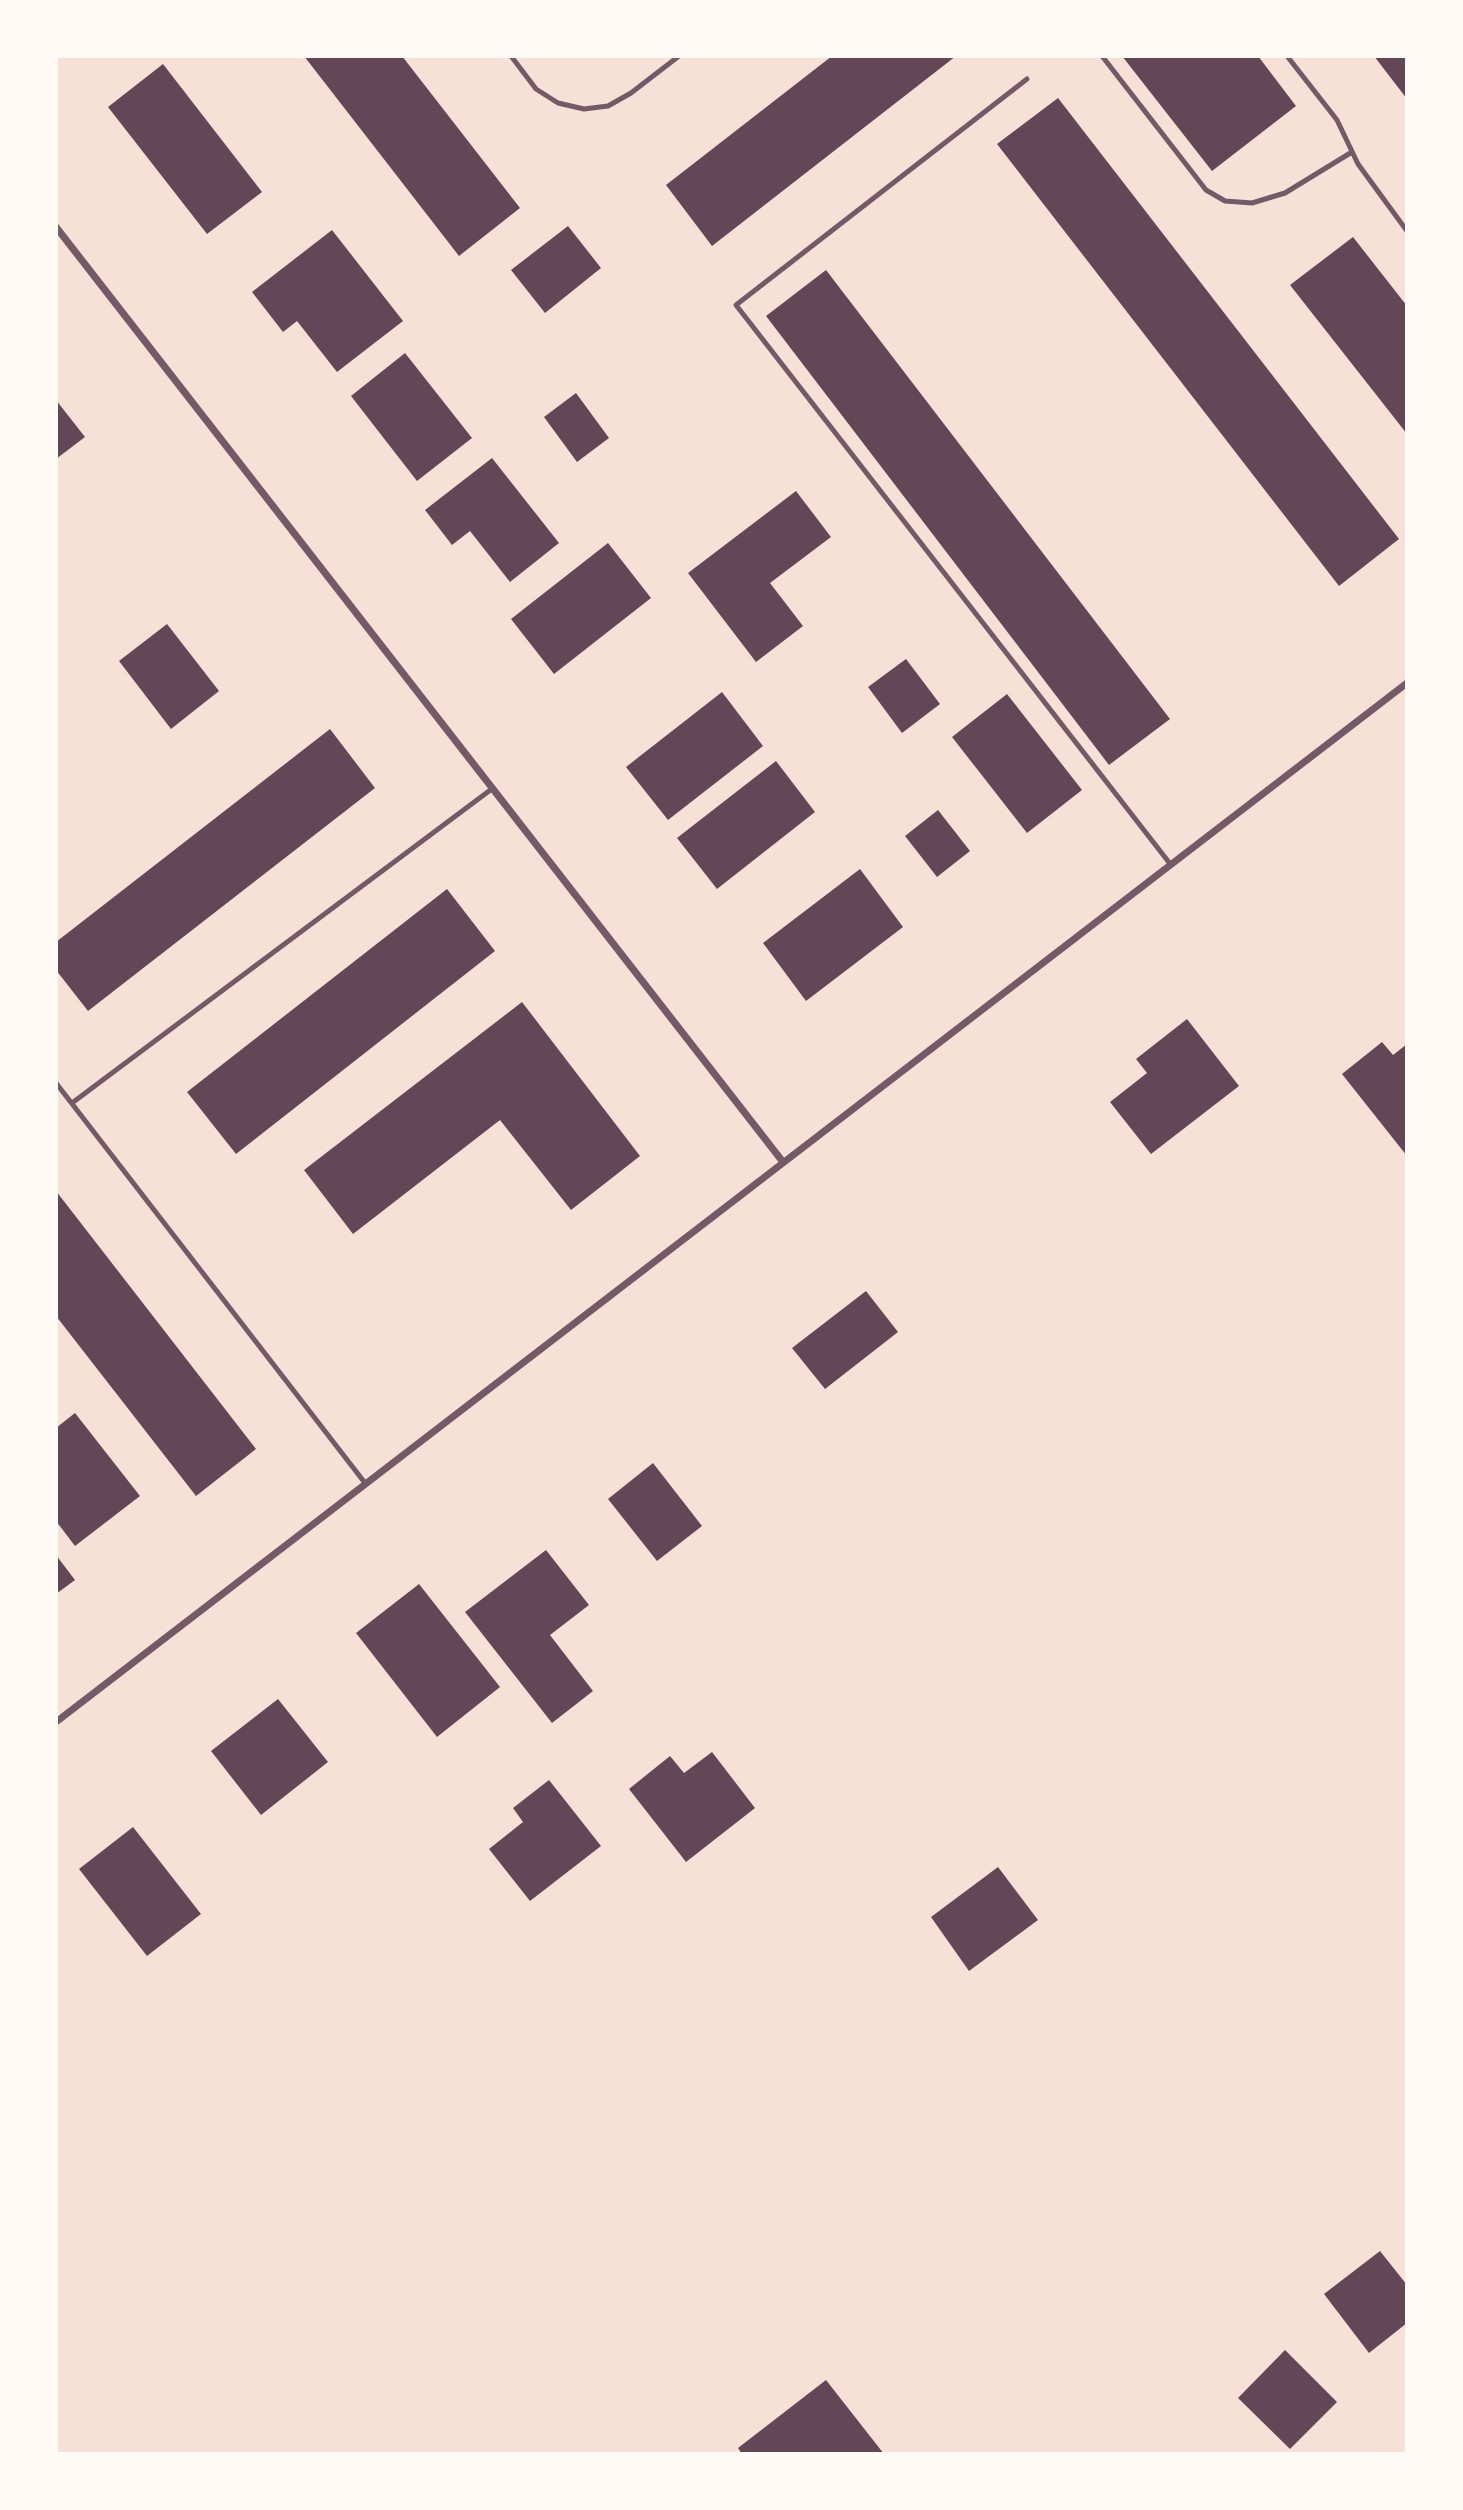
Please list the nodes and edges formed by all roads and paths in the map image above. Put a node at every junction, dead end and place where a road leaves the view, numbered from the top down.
1 (511, 56) edge
2 (679, 56) edge
3 (1102, 56) edge
4 (1287, 56) edge
5 (1027, 79) dead end
6 (1352, 152) junction
7 (56, 227) edge
8 (1407, 230) edge
9 (1407, 684) edge
10 (493, 788) junction
11 (1171, 865) junction
12 (56, 1083) edge
13 (72, 1103) junction
14 (783, 1162) junction
15 (365, 1483) junction
16 (56, 1722) edge

1 - 2 lane
3 - 6 lane
4 - 6 lane
5 - 11 lane
6 - 8 lane
7 - 10 street
9 - 11 street
10 - 13 lane
10 - 14 street
11 - 14 street
12 - 13 lane
13 - 15 lane
14 - 15 street
15 - 16 street

